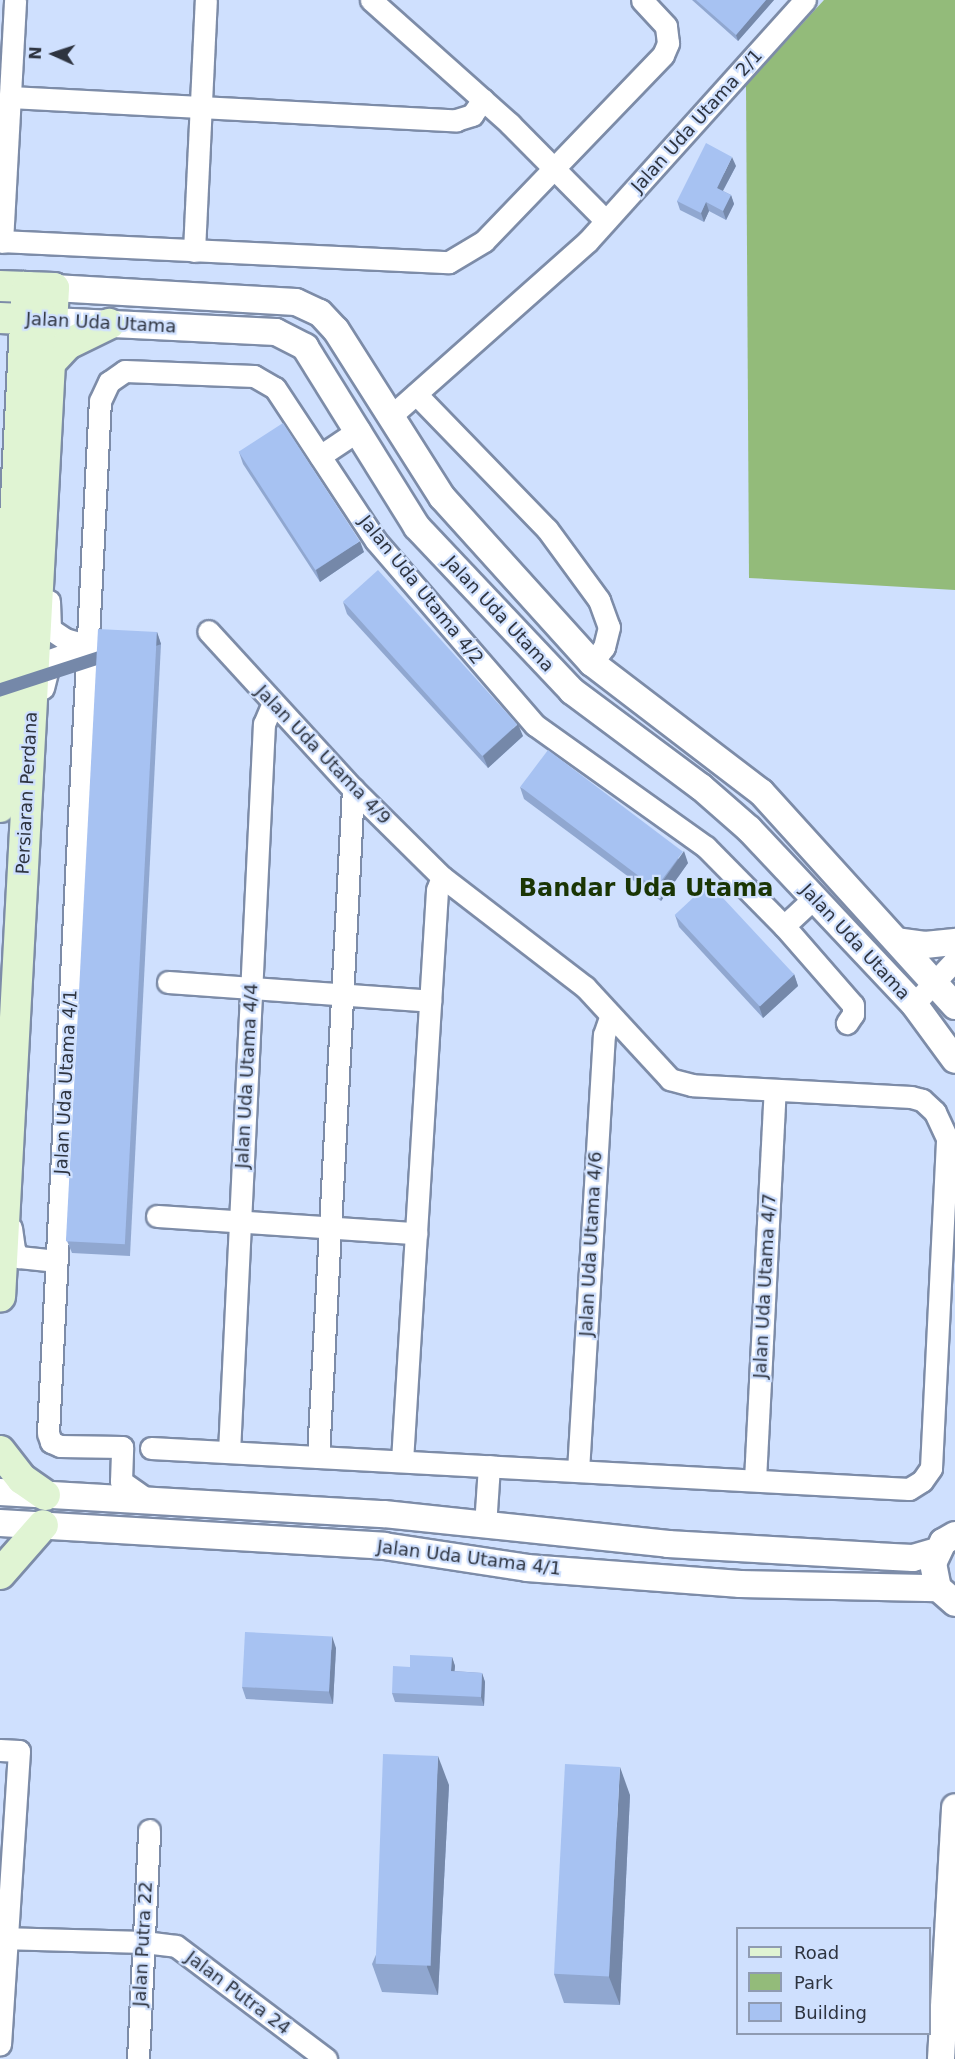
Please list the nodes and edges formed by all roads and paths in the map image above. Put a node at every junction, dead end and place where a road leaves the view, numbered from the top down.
1 (15, 0) edge
2 (206, 0) edge
3 (371, 0) edge
4 (642, 0) edge
5 (805, 0) edge
6 (10, 97) junction
7 (483, 99) junction
8 (201, 107) junction
9 (554, 168) junction
10 (606, 221) junction
11 (1, 242) edge
12 (194, 251) junction
13 (27, 287) edge
14 (19, 322) edge
15 (109, 324) junction
16 (36, 361) junction
17 (416, 394) junction
18 (392, 415) junction
19 (359, 430) junction
20 (320, 456) junction
21 (42, 518) junction
22 (94, 580) joint
23 (208, 631) dead end
24 (89, 646) junction
25 (592, 663) junction
26 (273, 703) junction
27 (27, 784) junction
28 (353, 789) junction
29 (0, 807) edge
30 (442, 877) junction
31 (814, 898) junction
32 (784, 926) junction
33 (897, 941) junction
34 (955, 942) edge
35 (955, 960) edge
36 (168, 982) dead end
37 (935, 983) junction
38 (251, 988) junction
39 (342, 994) junction
40 (430, 1001) junction
41 (914, 1004) junction
42 (955, 1005) edge
43 (610, 1018) junction
44 (847, 1023) dead end
45 (933, 1026) junction
46 (955, 1060) edge
47 (775, 1091) junction
48 (6, 1188) junction
49 (157, 1215) dead end
50 (240, 1220) junction
51 (330, 1227) junction
52 (416, 1233) junction
53 (57, 1261) junction
54 (0, 1297) edge
55 (151, 1448) dead end
56 (0, 1452) edge
57 (229, 1452) junction
58 (318, 1457) junction
59 (402, 1461) junction
60 (489, 1466) junction
61 (578, 1471) junction
62 (755, 1480) junction
63 (0, 1492) edge
64 (45, 1495) junction
65 (149, 1501) junction
66 (0, 1522) edge
67 (43, 1525) junction
68 (485, 1526) junction
69 (950, 1537) edge
70 (0, 1574) edge
71 (950, 1601) edge
72 (0, 1750) edge
73 (955, 1808) edge
74 (149, 1830) dead end
75 (3, 1938) edge
76 (144, 1942) junction
77 (0, 2044) edge
78 (138, 2059) edge
79 (326, 2059) edge
80 (941, 2059) edge

1 - 6 street
2 - 8 street
3 - 7 street
4 - 9 street
5 - 10 street, Jalan Uda Utama 2/1
6 - 8 street
6 - 11 street
7 - 8 street
7 - 9 street
8 - 12 street
9 - 10 street
9 - 12 street
10 - 17 street, Jalan Uda Utama 2/1
11 - 12 street
13 - 14 main road, Persiaran Perdana
13 - 18 street, Jalan Uda Utama
14 - 15 street, Jalan Uda Utama
14 - 16 main road
14 - 16 main road, Persiaran Perdana
15 - 16 main road
15 - 19 street, Jalan Uda Utama
16 - 21 main road, Persiaran Perdana
16 - 29 main road, Persiaran Perdana
17 - 18 street, Jalan Uda Utama 2/1
17 - 25 street
18 - 25 street, Jalan Uda Utama
19 - 20 street
19 - 31 street, Jalan Uda Utama
20 - 22 street, Jalan Uda Utama 4/2
20 - 32 street, Jalan Uda Utama 4/2
21 - 24 street
21 - 27 main road, Persiaran Perdana
22 - 24 street, Jalan Uda Utama 4/1
23 - 26 street, Jalan Uda Utama 4/9
24 - 27 street
24 - 53 street, Jalan Uda Utama 4/1
25 - 33 street, Jalan Uda Utama
26 - 28 street, Jalan Uda Utama 4/9
26 - 38 street, Jalan Uda Utama 4/4
27 - 48 main road, Persiaran Perdana
28 - 30 street, Jalan Uda Utama 4/9
28 - 39 street
30 - 40 street
30 - 43 street, Jalan Uda Utama 4/9
31 - 32 street
31 - 41 street, Jalan Uda Utama
32 - 44 street, Jalan Uda Utama 4/2
33 - 34 street
33 - 37 street, Jalan Uda Utama
35 - 37 street
36 - 38 street
37 - 41 street
37 - 42 street, Jalan Uda Utama
38 - 39 street
38 - 50 street, Jalan Uda Utama 4/4
39 - 40 street
39 - 51 street
40 - 52 street
41 - 45 street, Jalan Uda Utama
42 - 45 street
43 - 47 street, Jalan Uda Utama 4/9
43 - 61 street, Jalan Uda Utama 4/6
45 - 46 street, Jalan Uda Utama
47 - 62 street, Jalan Uda Utama 4/7
47 - 62 street, Jalan Uda Utama 4/9
48 - 53 street
48 - 54 main road, Persiaran Perdana
49 - 50 street
50 - 51 street
50 - 57 street, Jalan Uda Utama 4/4
51 - 52 street
51 - 58 street
52 - 59 street
53 - 65 street, Jalan Uda Utama 4/1
55 - 57 street
56 - 64 main road
57 - 58 street
58 - 59 street
59 - 60 street
60 - 61 street
60 - 68 street
61 - 62 street
63 - 64 street, Jalan Uda Utama 4/1
64 - 65 street, Jalan Uda Utama 4/1
65 - 68 street, Jalan Uda Utama 4/1
66 - 67 street, Jalan Uda Utama 4/1
67 - 70 main road
67 - 71 street, Jalan Uda Utama 4/1
68 - 69 street, Jalan Uda Utama 4/1
69 - 71 street
72 - 75 street
73 - 80 street
74 - 76 street, Jalan Putra 22
75 - 76 street, Jalan Putra 24
75 - 77 street
76 - 78 street, Jalan Putra 22
76 - 79 street, Jalan Putra 24

